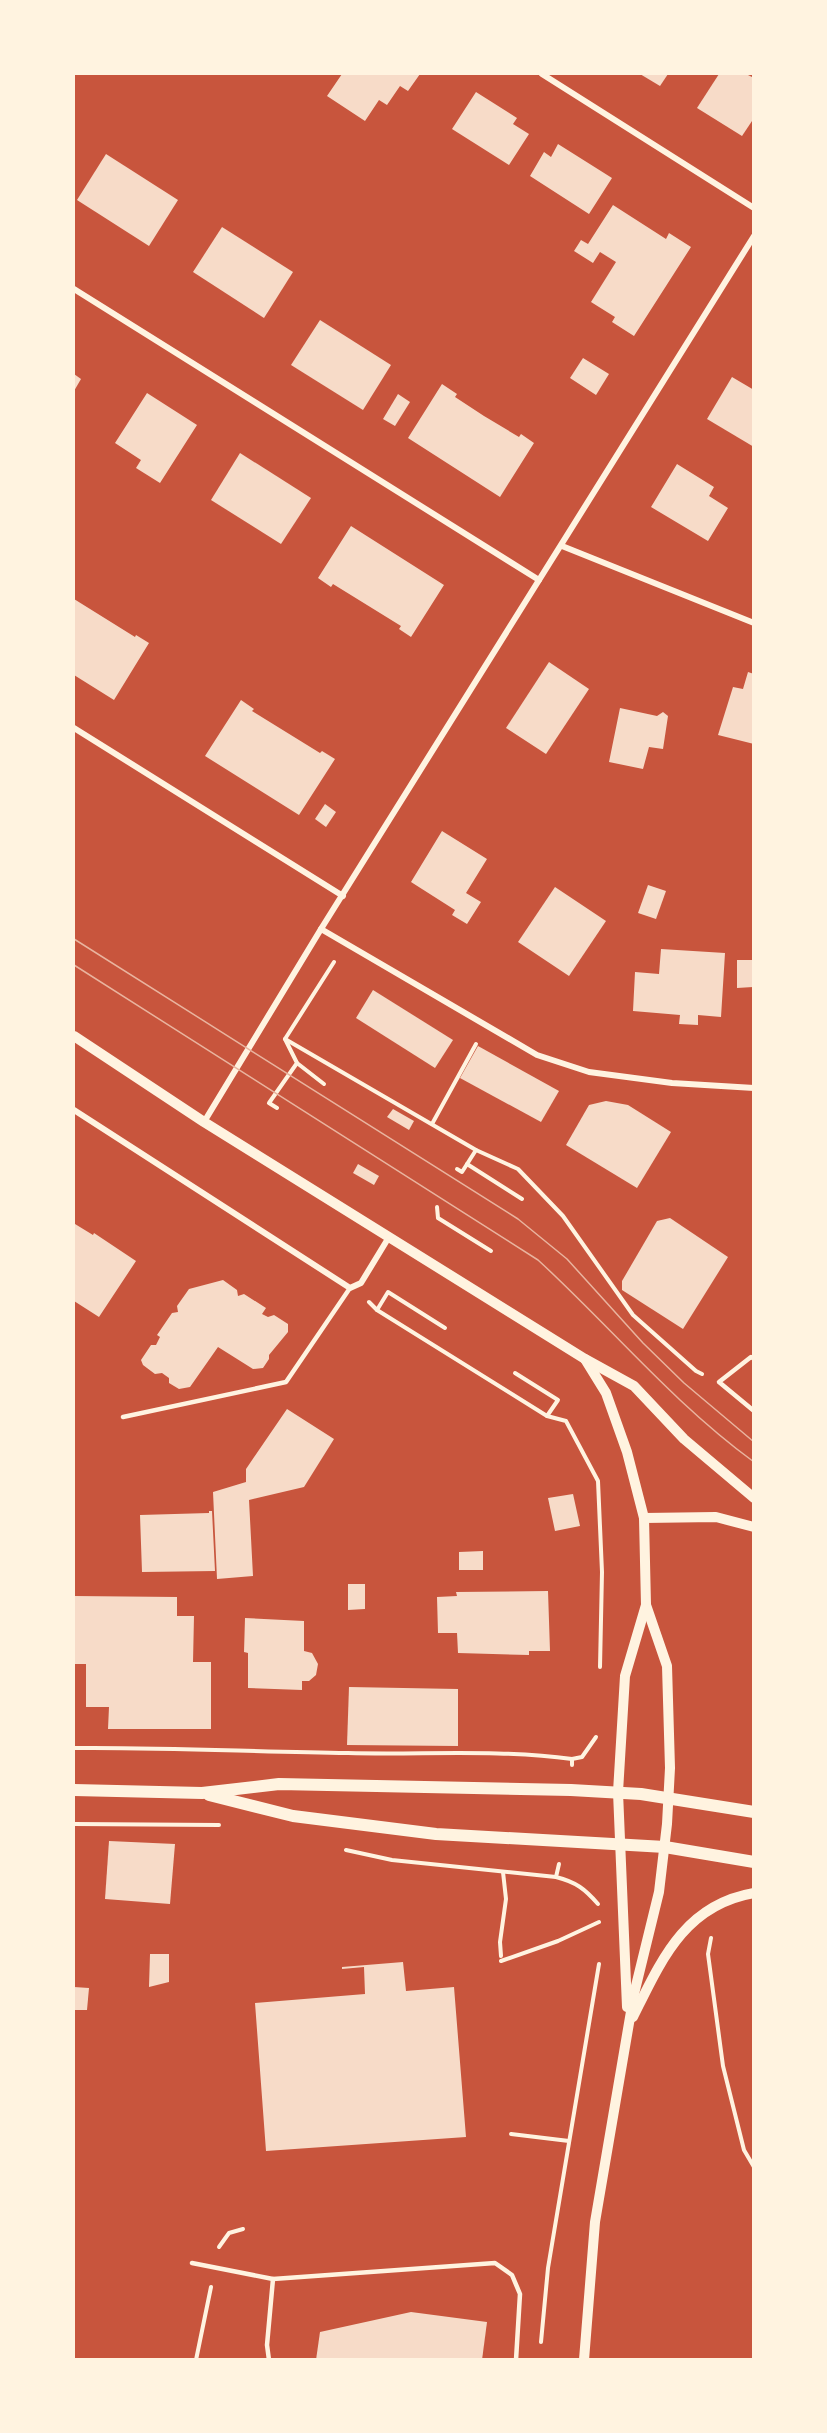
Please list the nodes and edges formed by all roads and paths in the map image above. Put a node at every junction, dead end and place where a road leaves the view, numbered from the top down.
1 (542, 74) edge
2 (753, 208) edge
3 (753, 237) edge
4 (74, 289) edge
5 (562, 546) junction
6 (539, 580) junction
7 (753, 623) edge
8 (74, 728) edge
9 (342, 896) junction
10 (321, 929) junction
11 (347, 944) junction
12 (487, 1025) junction
13 (74, 1036) edge
14 (285, 1039) junction
15 (297, 1063) junction
16 (324, 1084) dead end
17 (753, 1088) edge
18 (277, 1108) dead end
19 (74, 1110) edge
20 (204, 1122) junction
21 (432, 1124) junction
22 (476, 1150) junction
23 (467, 1164) junction
24 (457, 1168) dead end
25 (522, 1199) dead end
26 (437, 1207) dead end
27 (390, 1236) junction
28 (491, 1251) dead end
29 (352, 1287) junction
30 (377, 1310) junction
31 (445, 1328) dead end
32 (585, 1359) junction
33 (753, 1359) edge
34 (515, 1373) dead end
35 (719, 1382) junction
36 (753, 1411) edge
37 (547, 1416) junction
38 (123, 1417) dead end
39 (753, 1498) edge
40 (644, 1518) junction
41 (753, 1527) edge
42 (646, 1605) junction
43 (600, 1677) dead end
44 (596, 1735) dead end
45 (74, 1748) edge
46 (572, 1759) junction
47 (74, 1790) edge
48 (572, 1790) junction
49 (618, 1792) junction
50 (202, 1794) junction
51 (668, 1797) junction
52 (753, 1812) edge
53 (563, 1842) junction
54 (622, 1843) junction
55 (665, 1847) junction
56 (753, 1862) edge
57 (504, 1872) dead end
58 (753, 1893) edge
59 (602, 1920) junction
60 (603, 1927) dead end
61 (712, 1935) dead end
62 (600, 1957) dead end
63 (628, 2029) junction
64 (511, 2134) dead end
65 (569, 2141) junction
66 (753, 2167) edge
67 (192, 2264) dead end
68 (273, 2279) junction
69 (540, 2349) dead end
70 (269, 2360) edge
71 (516, 2360) edge
72 (584, 2360) edge

1 - 2 street
3 - 5 street
4 - 6 street
5 - 6 street
5 - 7 street
6 - 9 street
8 - 9 street
9 - 10 street
10 - 11 street
10 - 20 street
11 - 12 street
11 - 14 path
12 - 17 street
12 - 21 path
13 - 20 street
14 - 15 path
14 - 21 path
15 - 16 path
15 - 18 path
19 - 29 street
20 - 27 street
21 - 22 path
22 - 23 path
22 - 35 path
23 - 24 path
23 - 25 path
26 - 28 path
27 - 29 street
27 - 32 street
29 - 30 path
29 - 38 lane
30 - 31 path
30 - 37 path
32 - 39 street
32 - 40 street
33 - 35 lane
34 - 37 path
35 - 36 lane
37 - 43 path
40 - 41 street
40 - 42 street
42 - 49 street
42 - 51 street
44 - 46 path
45 - 46 path
46 - 48 path
47 - 50 main road
48 - 49 main road
48 - 50 main road
49 - 51 main road
49 - 54 street
50 - 53 main road
51 - 52 main road
51 - 55 street
53 - 54 main road
53 - 59 path
54 - 55 main road
54 - 63 street
55 - 56 main road
55 - 63 street
57 - 59 path
58 - 63 street
59 - 60 path
61 - 66 path
62 - 65 path
63 - 72 street
64 - 65 path
65 - 69 path
67 - 68 lane
68 - 70 lane
68 - 71 lane

